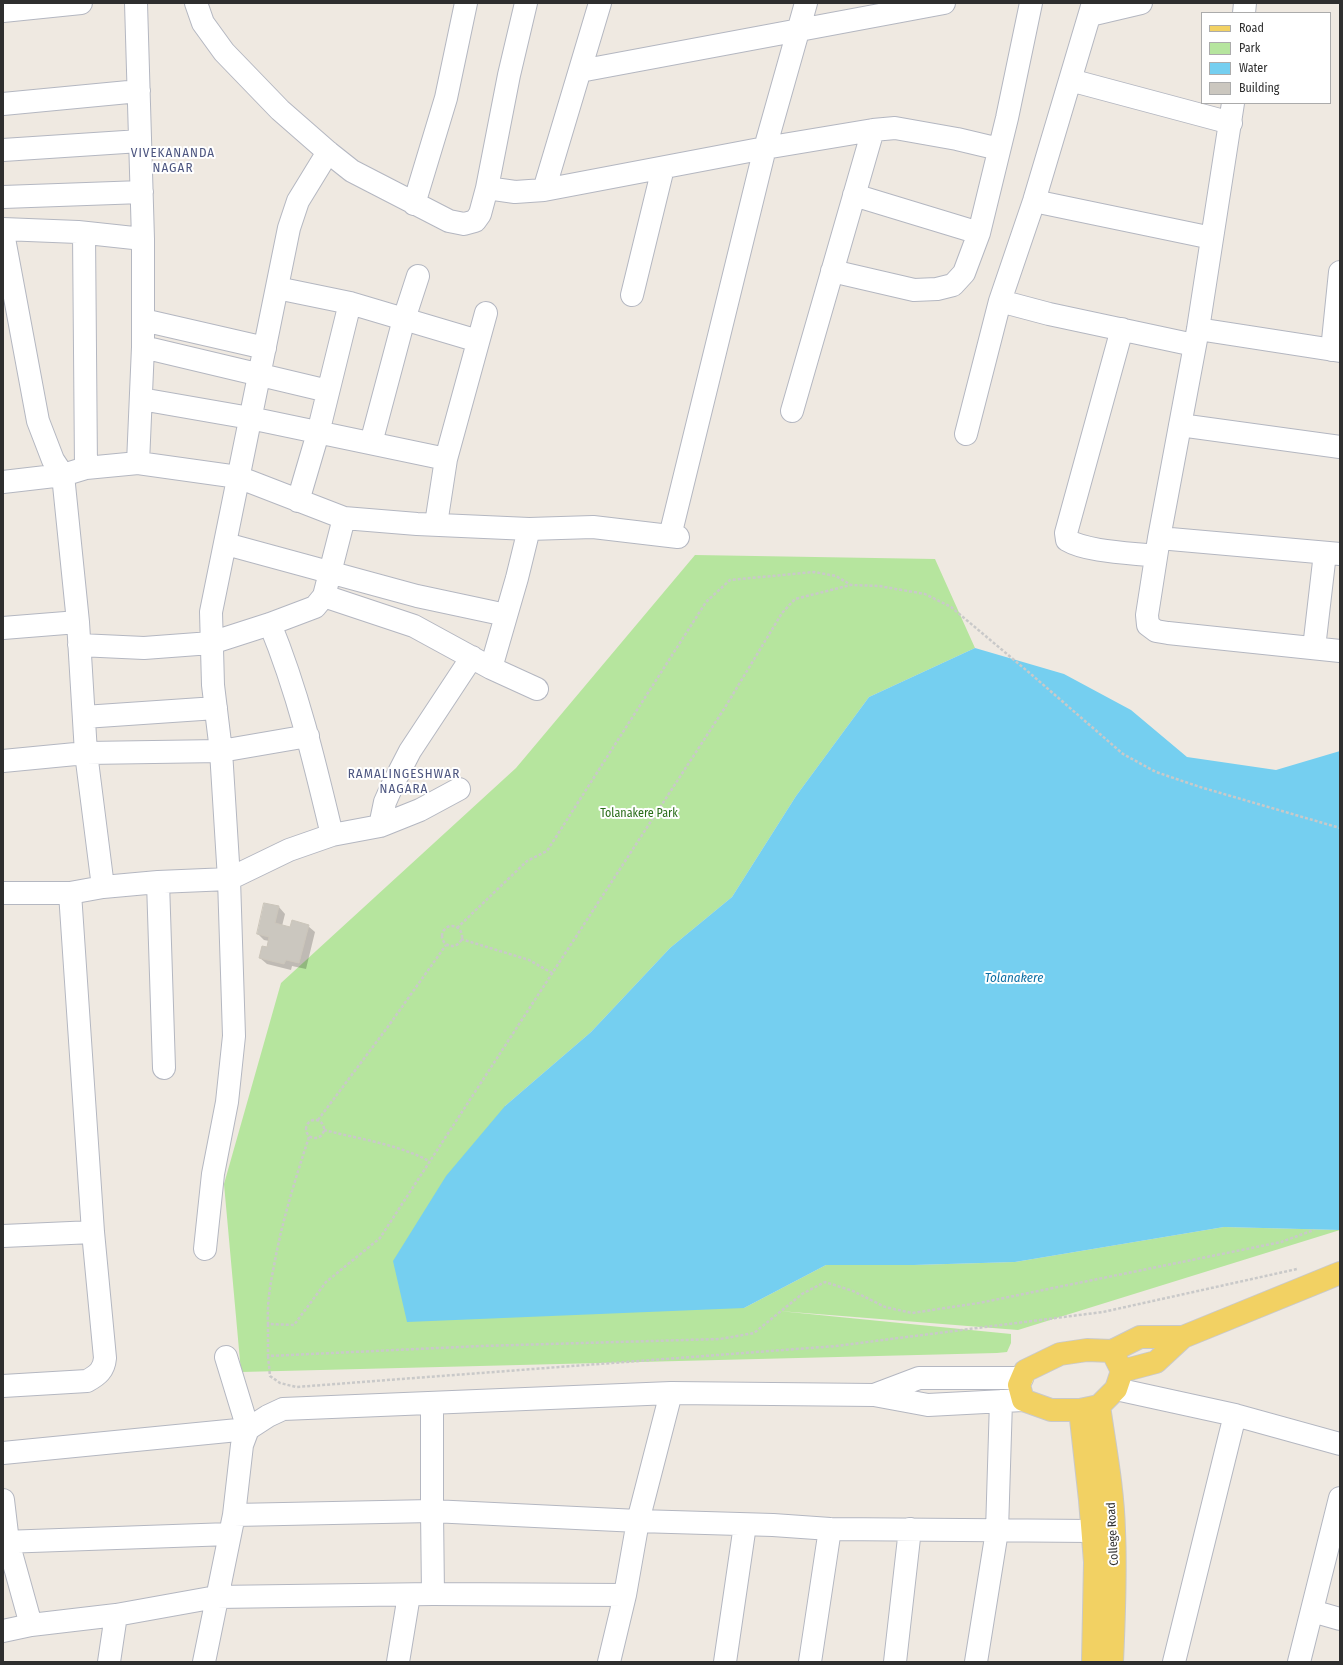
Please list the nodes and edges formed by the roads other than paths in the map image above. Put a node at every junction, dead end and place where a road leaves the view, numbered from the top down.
1 (81, 3) edge
2 (136, 3) edge
3 (196, 3) edge
4 (466, 3) edge
5 (526, 3) edge
6 (600, 3) edge
7 (806, 3) edge
8 (944, 3) edge
9 (1031, 3) edge
10 (1141, 3) edge
11 (1092, 9) edge
12 (3, 11) edge
13 (799, 31) junction
14 (580, 71) junction
15 (1070, 80) junction
16 (139, 91) junction
17 (3, 104) edge
18 (1232, 113) edge
19 (873, 130) junction
20 (140, 141) junction
21 (765, 148) junction
22 (999, 149) junction
23 (3, 150) edge
24 (328, 152) junction
25 (663, 168) junction
26 (487, 188) junction
27 (544, 190) junction
28 (142, 192) junction
29 (854, 195) junction
30 (3, 197) edge
31 (1034, 201) junction
32 (414, 204) junction
33 (3, 229) edge
34 (3, 233) edge
35 (84, 233) junction
36 (979, 233) junction
37 (143, 238) junction
38 (1212, 238) junction
39 (832, 271) junction
40 (1340, 272) edge
41 (418, 276) dead end
42 (277, 288) junction
43 (632, 295) dead end
44 (1000, 301) junction
45 (350, 303) junction
46 (486, 313) dead end
47 (404, 319) junction
48 (143, 320) junction
49 (1122, 329) junction
50 (1196, 337) junction
51 (478, 340) junction
52 (143, 347) junction
53 (265, 348) junction
54 (1336, 351) edge
55 (259, 374) junction
56 (328, 391) junction
57 (141, 399) junction
58 (792, 410) dead end
59 (250, 418) junction
60 (1180, 425) junction
61 (318, 433) junction
62 (966, 434) dead end
63 (371, 443) junction
64 (1340, 447) edge
65 (446, 459) junction
66 (138, 463) junction
67 (86, 468) junction
68 (63, 475) junction
69 (238, 477) junction
70 (3, 482) edge
71 (298, 501) junction
72 (344, 518) junction
73 (436, 524) junction
74 (529, 529) junction
75 (226, 544) junction
76 (1157, 547) junction
77 (1333, 553) edge
78 (331, 574) junction
79 (324, 596) junction
80 (506, 615) junction
81 (78, 622) junction
82 (270, 624) junction
83 (3, 628) edge
84 (211, 643) junction
85 (79, 645) junction
86 (1314, 648) junction
87 (1340, 651) edge
88 (472, 657) junction
89 (491, 668) junction
90 (537, 689) dead end
91 (216, 708) junction
92 (84, 717) junction
93 (308, 736) junction
94 (221, 751) junction
95 (86, 753) junction
96 (3, 761) edge
97 (459, 789) dead end
98 (380, 826) junction
99 (332, 835) junction
100 (229, 879) junction
101 (158, 882) junction
102 (103, 887) junction
103 (3, 893) edge
104 (70, 893) junction
105 (164, 1068) dead end
106 (93, 1232) junction
107 (3, 1236) edge
108 (205, 1249) dead end
109 (1340, 1273) edge
110 (1183, 1337) junction
111 (1112, 1351) junction
112 (226, 1357) dead end
113 (1022, 1378) junction
114 (1119, 1380) junction
115 (3, 1386) edge
116 (671, 1393) junction
117 (874, 1396) junction
118 (1012, 1400) junction
119 (432, 1403) junction
120 (1089, 1408) junction
121 (1235, 1415) junction
122 (248, 1429) junction
123 (1340, 1444) edge
124 (3, 1453) edge
125 (1340, 1498) edge
126 (3, 1500) edge
127 (432, 1511) junction
128 (638, 1521) junction
129 (232, 1525) junction
130 (745, 1525) junction
131 (830, 1529) junction
132 (910, 1529) junction
133 (997, 1531) junction
134 (1093, 1531) junction
135 (1336, 1531) edge
136 (6, 1542) edge
137 (433, 1594) junction
138 (409, 1595) junction
139 (625, 1595) junction
140 (216, 1597) junction
141 (1312, 1611) junction
142 (116, 1615) junction
143 (1340, 1619) edge
144 (32, 1625) junction
145 (3, 1631) edge
146 (109, 1662) edge
147 (204, 1662) edge
148 (398, 1662) edge
149 (609, 1662) edge
150 (725, 1662) edge
151 (810, 1662) edge
152 (895, 1662) edge
153 (976, 1662) edge
154 (1093, 1662) edge
155 (1112, 1662) edge
156 (1174, 1662) edge
157 (1299, 1662) edge

1 - 12 street
2 - 16 street
3 - 24 street
4 - 32 street
5 - 26 street
6 - 14 street
7 - 13 street
8 - 13 street
9 - 22 street
10 - 11 street
11 - 15 street
13 - 14 street
13 - 21 street
14 - 27 street
15 - 18 street
15 - 31 street
16 - 17 street
16 - 20 street
18 - 38 street
19 - 21 street
19 - 22 street
19 - 29 street
20 - 23 street
20 - 28 street
21 - 25 street
21 - 74 street
22 - 36 street
24 - 32 street
24 - 42 street
25 - 27 street
25 - 43 street
26 - 27 street
26 - 32 street
28 - 30 street
28 - 37 street
29 - 36 street
29 - 39 street
31 - 38 street
31 - 44 street
33 - 35 street
34 - 68 street
35 - 37 street
35 - 67 street
36 - 39 street
37 - 48 street
38 - 50 street
39 - 58 street
40 - 54 street
41 - 47 street
42 - 45 street
42 - 53 street
44 - 49 street
44 - 62 street
45 - 47 street
45 - 56 street
46 - 51 street
47 - 51 street
47 - 63 street
48 - 52 street
48 - 53 street
49 - 50 street
49 - 76 street
50 - 54 street
50 - 60 street
51 - 65 street
52 - 55 street
52 - 57 street
53 - 55 street
55 - 56 street
55 - 59 street
56 - 61 street
57 - 59 street
57 - 66 street
59 - 61 street
59 - 69 street
60 - 64 street
60 - 76 street
61 - 63 street
61 - 71 street
63 - 65 street
65 - 73 street
66 - 67 street
66 - 69 street
67 - 68 street
68 - 70 street
68 - 81 street
69 - 71 street
69 - 75 street
71 - 72 street
72 - 73 street
72 - 78 street
73 - 74 street
74 - 80 street
75 - 78 street
75 - 84 street
76 - 77 street
76 - 86 street
77 - 86 street
78 - 79 street
78 - 80 street
79 - 82 street
79 - 88 street
80 - 89 street
81 - 83 street
81 - 85 street
82 - 84 street
82 - 93 street
84 - 85 street
84 - 91 street
85 - 92 street
86 - 87 street
88 - 89 street
88 - 98 street
89 - 90 street
91 - 92 street
91 - 94 street
92 - 95 street
93 - 94 street
93 - 99 street
94 - 95 street
94 - 100 street
95 - 96 street
95 - 102 street
97 - 98 street
98 - 99 street
99 - 100 street
100 - 101 street
100 - 108 street
101 - 102 street
101 - 105 street
102 - 104 street
103 - 104 street
104 - 106 street
106 - 107 street
106 - 115 street
109 - 110 main road
110 - 111 main road
110 - 114 main road
111 - 113 main road
111 - 114 main road
112 - 122 street
113 - 117 street
113 - 118 main road
114 - 120 main road
114 - 121 street
116 - 117 street
116 - 119 street
116 - 128 street
117 - 118 street
118 - 120 main road
118 - 133 street
119 - 122 street
119 - 127 street
120 - 134 main road, College Road
120 - 155 main road, College Road
121 - 123 street
121 - 156 street
122 - 124 street
122 - 129 street
125 - 135 street
126 - 136 street
127 - 128 street
127 - 129 street
127 - 137 street
128 - 130 street
128 - 139 street
129 - 136 street
129 - 140 street
130 - 131 street
130 - 150 street
131 - 132 street
131 - 151 street
132 - 133 street
132 - 152 street
133 - 134 street
133 - 153 street
134 - 154 main road, College Road
135 - 141 street
136 - 144 street
137 - 138 street
137 - 139 street
138 - 140 street
138 - 148 street
139 - 149 street
140 - 142 street
140 - 147 street
141 - 143 street
141 - 157 street
142 - 144 street
142 - 146 street
144 - 145 street

